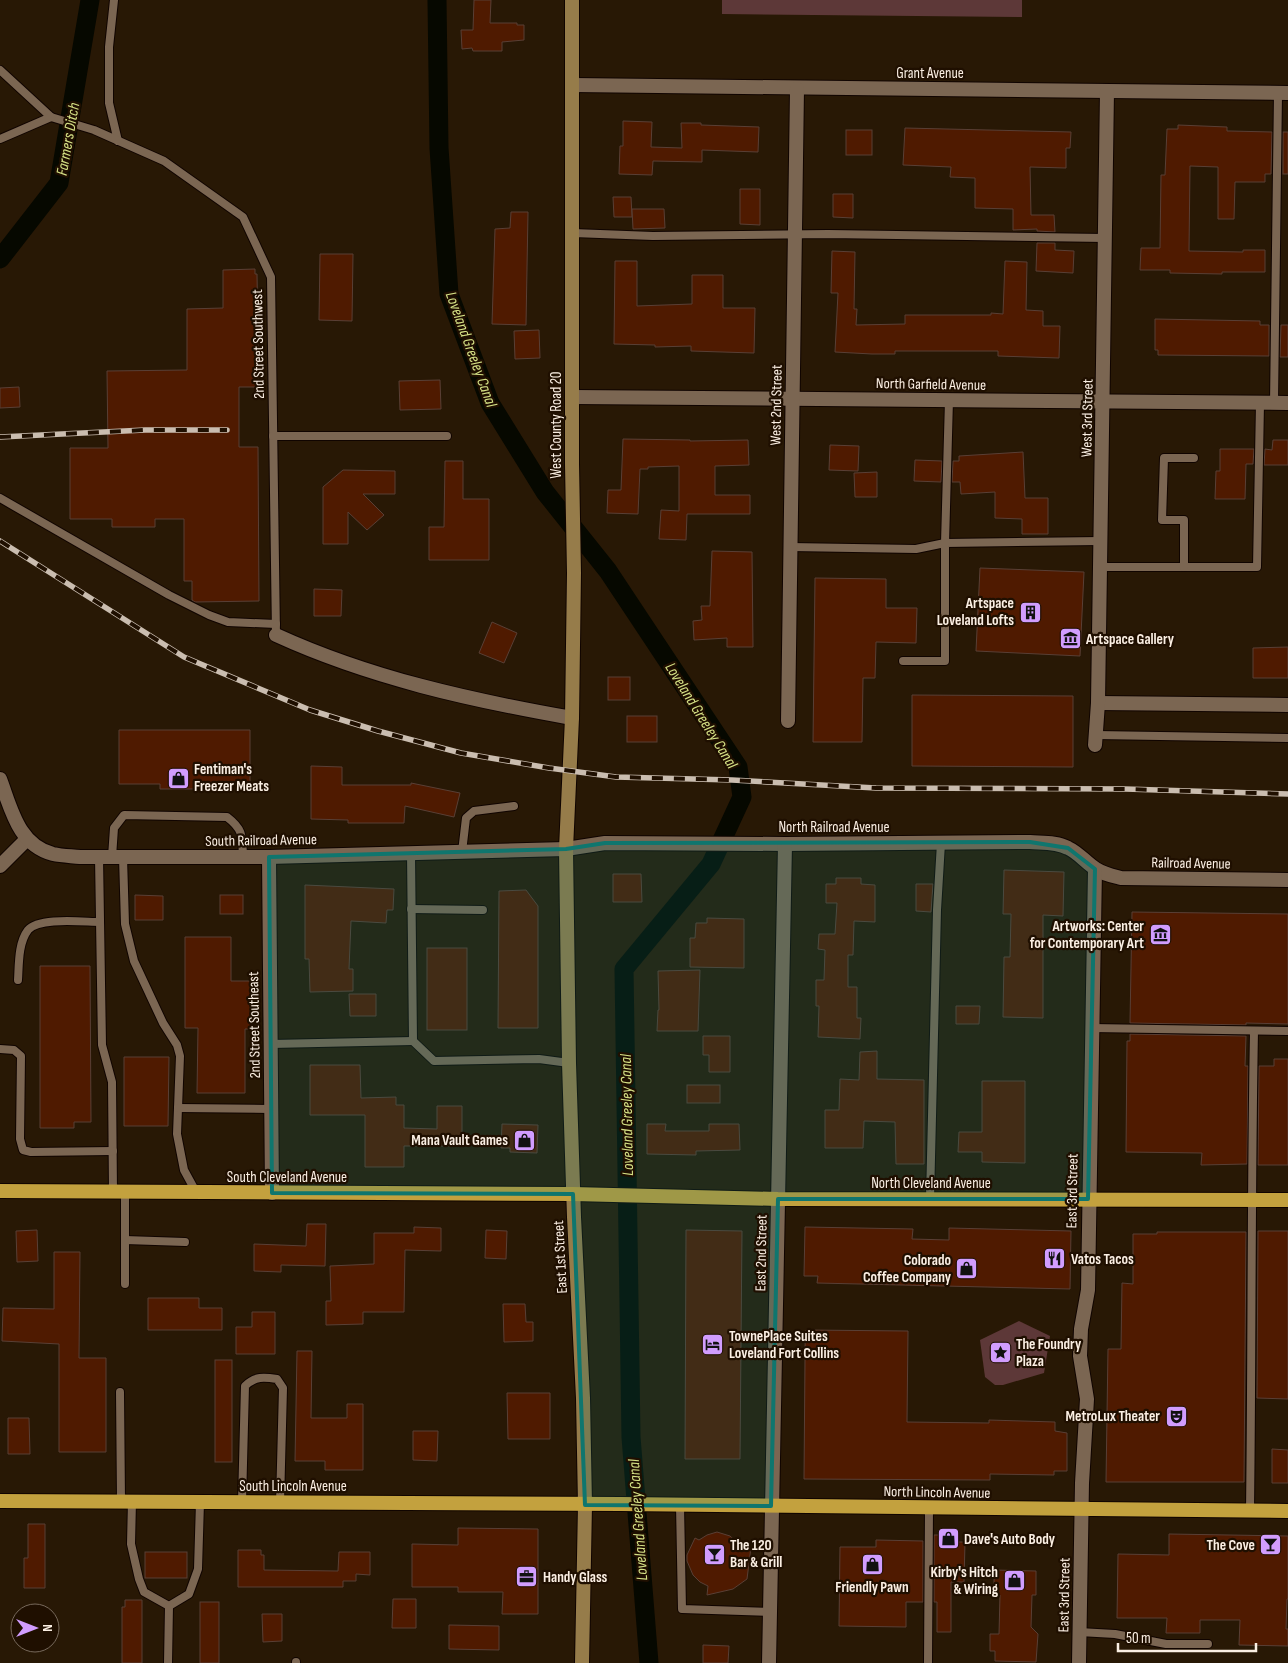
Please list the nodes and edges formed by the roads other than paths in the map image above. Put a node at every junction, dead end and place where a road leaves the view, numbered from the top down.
1 (114, 0) edge
2 (572, 0) edge
3 (0, 70) edge
4 (573, 85) junction
5 (797, 89) junction
6 (1107, 91) junction
7 (1283, 93) edge
8 (51, 117) junction
9 (0, 139) edge
10 (118, 141) junction
11 (573, 233) junction
12 (794, 234) junction
13 (1105, 238) junction
14 (573, 396) junction
15 (792, 399) junction
16 (949, 400) junction
17 (1103, 402) junction
18 (1274, 403) edge
19 (273, 436) junction
20 (446, 436) dead end
21 (1194, 458) dead end
22 (0, 498) edge
23 (1101, 541) junction
24 (945, 543) junction
25 (790, 547) junction
26 (1100, 567) junction
27 (1184, 567) junction
28 (276, 629) junction
29 (903, 660) dead end
30 (1098, 702) junction
31 (1288, 706) edge
32 (572, 718) junction
33 (788, 721) dead end
34 (1288, 738) edge
35 (1096, 740) joint
36 (0, 779) edge
37 (514, 806) dead end
38 (27, 839) junction
39 (941, 843) junction
40 (785, 844) junction
41 (566, 849) junction
42 (462, 852) junction
43 (410, 853) junction
44 (111, 857) junction
45 (243, 857) junction
46 (269, 857) junction
47 (0, 865) edge
48 (1094, 869) junction
49 (1288, 880) edge
50 (411, 909) junction
51 (483, 910) dead end
52 (100, 922) junction
53 (18, 980) dead end
54 (1092, 1028) junction
55 (1254, 1030) junction
56 (1288, 1031) edge
57 (413, 1041) junction
58 (271, 1044) junction
59 (0, 1049) edge
60 (569, 1064) junction
61 (178, 1108) junction
62 (272, 1109) junction
63 (113, 1151) junction
64 (0, 1191) edge
65 (119, 1192) junction
66 (196, 1192) junction
67 (272, 1193) junction
68 (573, 1194) junction
69 (778, 1199) junction
70 (930, 1199) junction
71 (1088, 1199) junction
72 (1251, 1200) junction
73 (1288, 1200) edge
74 (125, 1240) junction
75 (185, 1242) dead end
76 (124, 1284) dead end
77 (775, 1353) junction
78 (805, 1353) dead end
79 (120, 1392) dead end
80 (0, 1500) edge
81 (127, 1501) junction
82 (200, 1502) junction
83 (242, 1502) junction
84 (280, 1503) junction
85 (585, 1505) junction
86 (680, 1505) junction
87 (771, 1506) junction
88 (929, 1508) junction
89 (1081, 1509) junction
90 (1250, 1511) junction
91 (1288, 1511) edge
92 (169, 1606) junction
93 (770, 1612) junction
94 (1079, 1632) junction
95 (1208, 1644) dead end
96 (168, 1663) edge
97 (582, 1663) edge
98 (768, 1663) edge
99 (928, 1663) edge
100 (1079, 1663) edge

1 - 10 lane
2 - 4 main road, West County Road 20
3 - 8 lane
4 - 5 street, Grant Avenue
4 - 11 main road, West County Road 20
5 - 6 street, Grant Avenue
5 - 12 street, West 2nd Street
6 - 7 street, Grant Avenue
6 - 13 street, West 3rd Street
7 - 18 lane
8 - 9 lane
8 - 10 lane, 2nd Street Southwest
10 - 19 lane, 2nd Street Southwest
11 - 12 lane
11 - 14 main road, West County Road 20
12 - 13 lane
12 - 15 street, West 2nd Street
13 - 17 street, West 3rd Street
14 - 15 street, North Garfield Avenue
14 - 32 main road, West County Road 20
15 - 16 street, North Garfield Avenue
15 - 25 street, West 2nd Street
16 - 17 street, North Garfield Avenue
16 - 24 lane
17 - 18 street, North Garfield Avenue
17 - 23 street, West 3rd Street
18 - 27 lane
19 - 20 lane
19 - 28 lane, 2nd Street Southwest
21 - 27 lane
22 - 28 lane
23 - 24 lane
23 - 26 street, West 3rd Street
24 - 25 lane
24 - 29 lane
25 - 33 street, West 2nd Street
26 - 27 lane
26 - 30 street, West 3rd Street
28 - 32 street
30 - 31 street
30 - 35 street, West 3rd Street
32 - 41 main road, West County Road 20
34 - 35 lane
36 - 38 street, South Railroad Avenue
37 - 42 lane
38 - 44 street, South Railroad Avenue
38 - 47 street
39 - 40 street, North Railroad Avenue
39 - 48 street, North Railroad Avenue
39 - 70 lane
40 - 41 street, North Railroad Avenue
40 - 69 street, East 2nd Street
41 - 42 street, South Railroad Avenue
41 - 60 main road, East 1st Street
42 - 43 street, South Railroad Avenue
43 - 46 street, South Railroad Avenue
43 - 50 lane
44 - 45 street, South Railroad Avenue
44 - 45 lane
44 - 52 lane
44 - 61 lane
45 - 46 street, South Railroad Avenue
46 - 58 street, 2nd Street Southeast
48 - 49 street, Railroad Avenue
48 - 54 street, East 3rd Street
50 - 51 lane
50 - 57 lane
52 - 53 lane
52 - 63 lane
54 - 55 lane
54 - 71 street, East 3rd Street
55 - 56 lane
55 - 72 lane
57 - 58 lane
57 - 60 lane
58 - 62 street, 2nd Street Southeast
59 - 63 lane
60 - 68 main road, East 1st Street
61 - 62 lane
61 - 66 lane
62 - 67 street, 2nd Street Southeast
63 - 65 lane
64 - 65 highway, South Cleveland Avenue
65 - 66 highway, South Cleveland Avenue
65 - 74 lane
66 - 67 highway, South Cleveland Avenue
67 - 68 highway, South Cleveland Avenue
68 - 69 highway, North Cleveland Avenue
68 - 85 main road, East 1st Street
69 - 70 highway, North Cleveland Avenue
69 - 77 street, East 2nd Street
70 - 71 highway, North Cleveland Avenue
71 - 72 highway, North Cleveland Avenue
71 - 89 street, East 3rd Street
72 - 73 highway, North Cleveland Avenue
72 - 90 lane
74 - 75 lane
74 - 76 lane
77 - 78 lane
77 - 87 street, East 2nd Street
79 - 81 lane
80 - 81 highway, South Lincoln Avenue
81 - 82 highway, South Lincoln Avenue
81 - 92 lane
82 - 83 highway, South Lincoln Avenue
82 - 92 lane
83 - 84 highway, South Lincoln Avenue
83 - 84 lane
84 - 85 highway, South Lincoln Avenue
85 - 86 highway, North Lincoln Avenue
85 - 97 main road, East 1st Street
86 - 87 highway, North Lincoln Avenue
86 - 93 lane
87 - 88 highway, North Lincoln Avenue
87 - 93 street, East 2nd Street
88 - 89 highway, North Lincoln Avenue
88 - 99 lane
89 - 90 highway, North Lincoln Avenue
89 - 94 street, East 3rd Street
90 - 91 highway, North Lincoln Avenue
92 - 96 lane
93 - 98 street, East 2nd Street
94 - 95 lane
94 - 100 street, East 3rd Street

